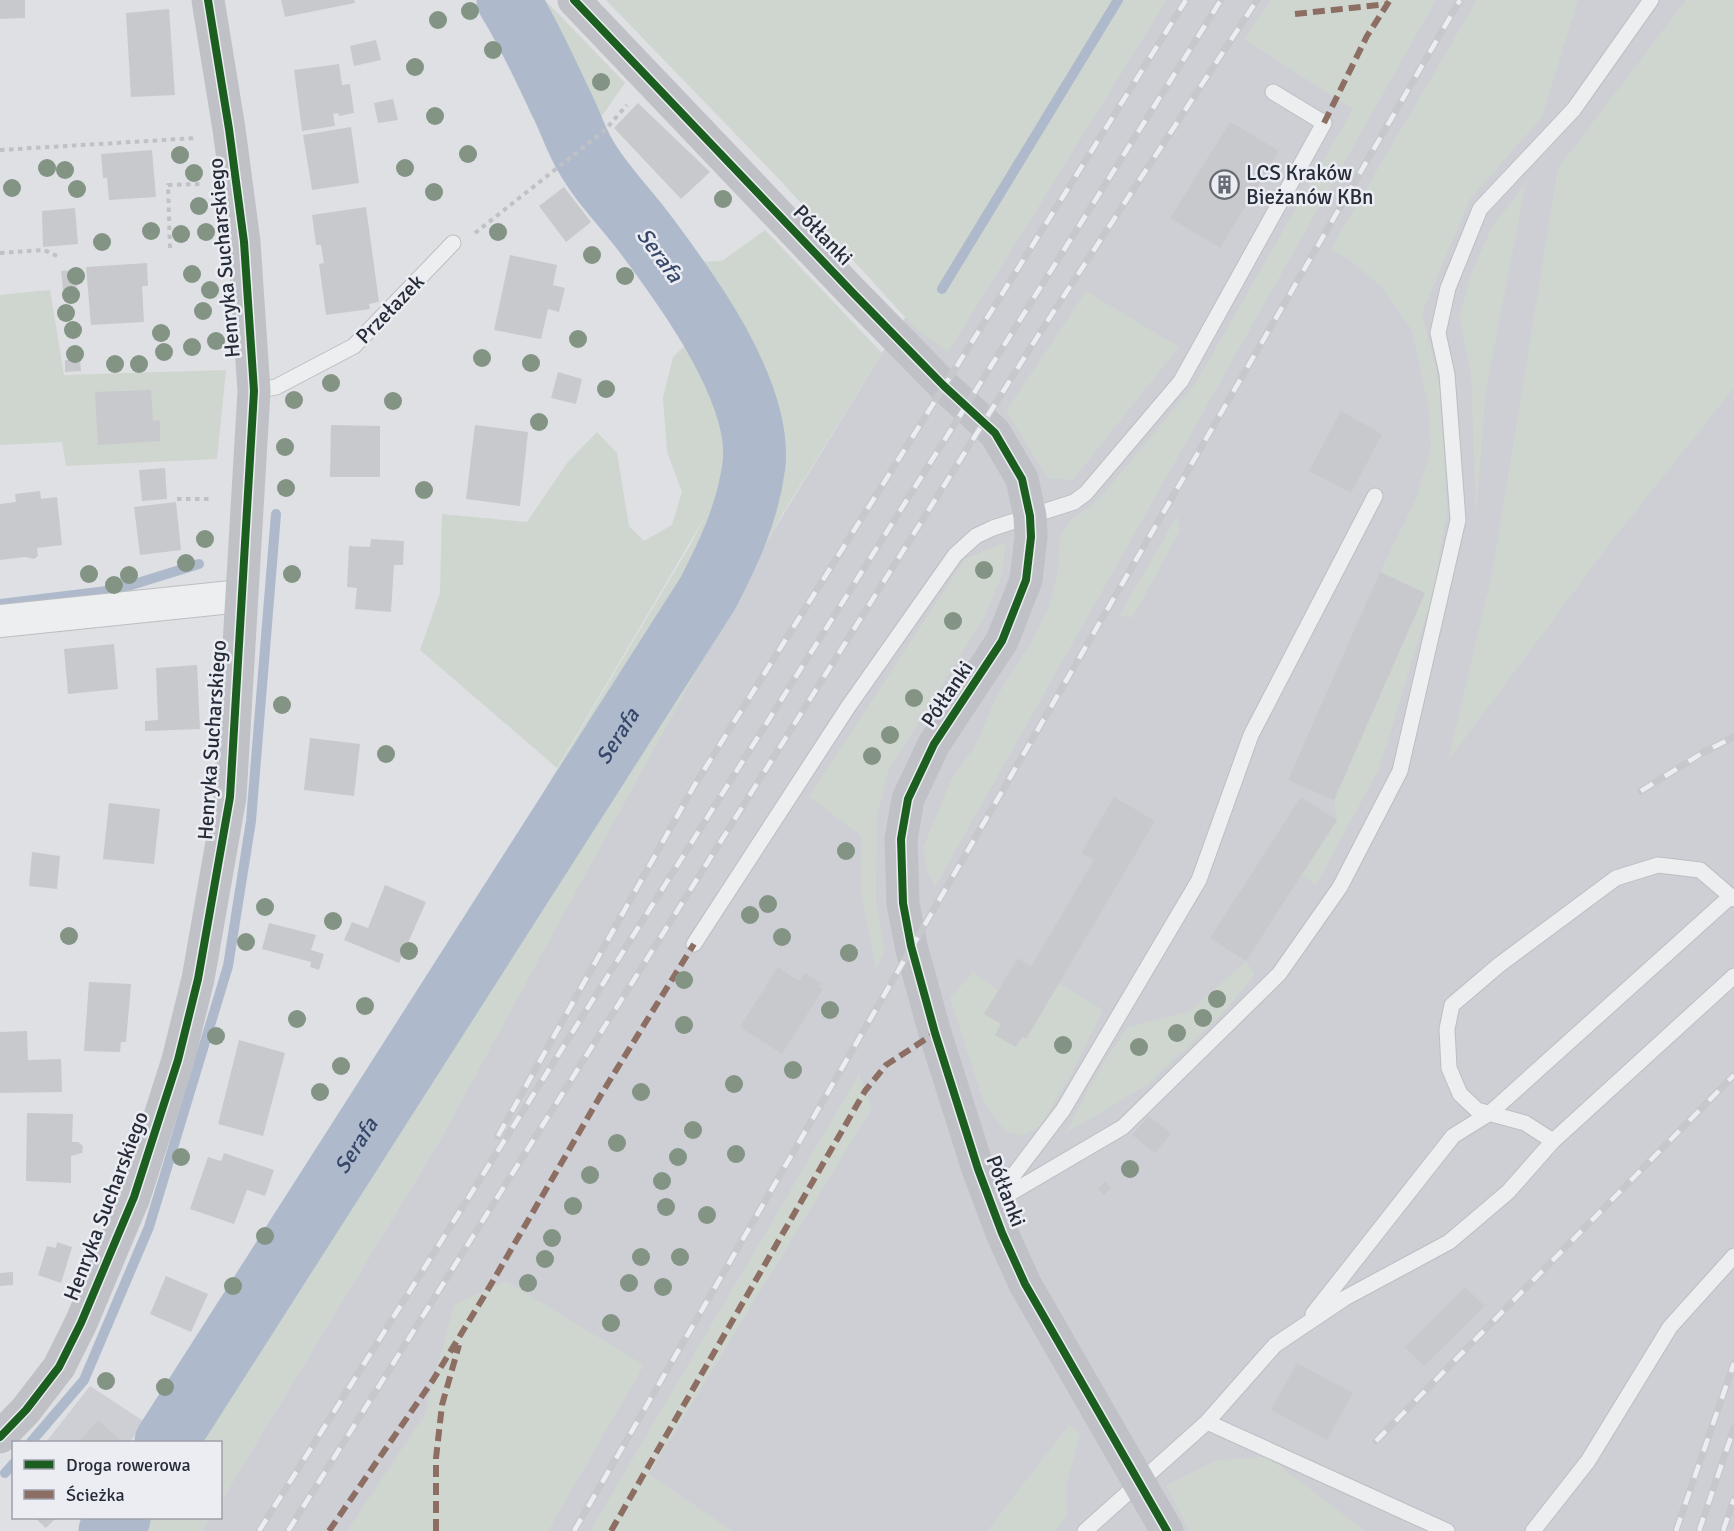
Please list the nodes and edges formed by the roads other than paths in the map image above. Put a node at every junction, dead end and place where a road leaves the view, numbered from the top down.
1 (208, 0) edge
2 (574, 0) edge
3 (1651, 0) edge
4 (1273, 92) dead end
5 (453, 243) road end
6 (254, 391) junction
7 (1375, 496) dead end
8 (1030, 516) junction
9 (241, 596) junction
10 (0, 621) edge
11 (1732, 898) edge
12 (694, 944) dead end
13 (1734, 976) edge
14 (1490, 1113) junction
15 (1553, 1141) junction
16 (992, 1204) junction
17 (1734, 1256) edge
18 (1303, 1326) junction
19 (1207, 1422) junction
20 (0, 1437) edge
21 (1140, 1483) junction
22 (1085, 1531) edge
23 (1167, 1531) edge
24 (1447, 1531) edge
25 (1533, 1531) edge

1 - 6 street, Henryka Sucharskiego
2 - 8 street, Półłanki
3 - 16 lane
4 - 8 lane
5 - 6 lane, Przełazek
6 - 9 street, Henryka Sucharskiego
7 - 16 lane
8 - 12 lane
8 - 16 street, Półłanki
9 - 10 street
9 - 20 street, Henryka Sucharskiego
11 - 14 lane
11 - 14 lane
13 - 15 lane
14 - 15 lane
14 - 18 lane
15 - 18 lane
16 - 21 street, Półłanki
17 - 25 lane
18 - 19 lane
19 - 21 lane
19 - 24 lane
21 - 22 lane
21 - 23 street, Półłanki

